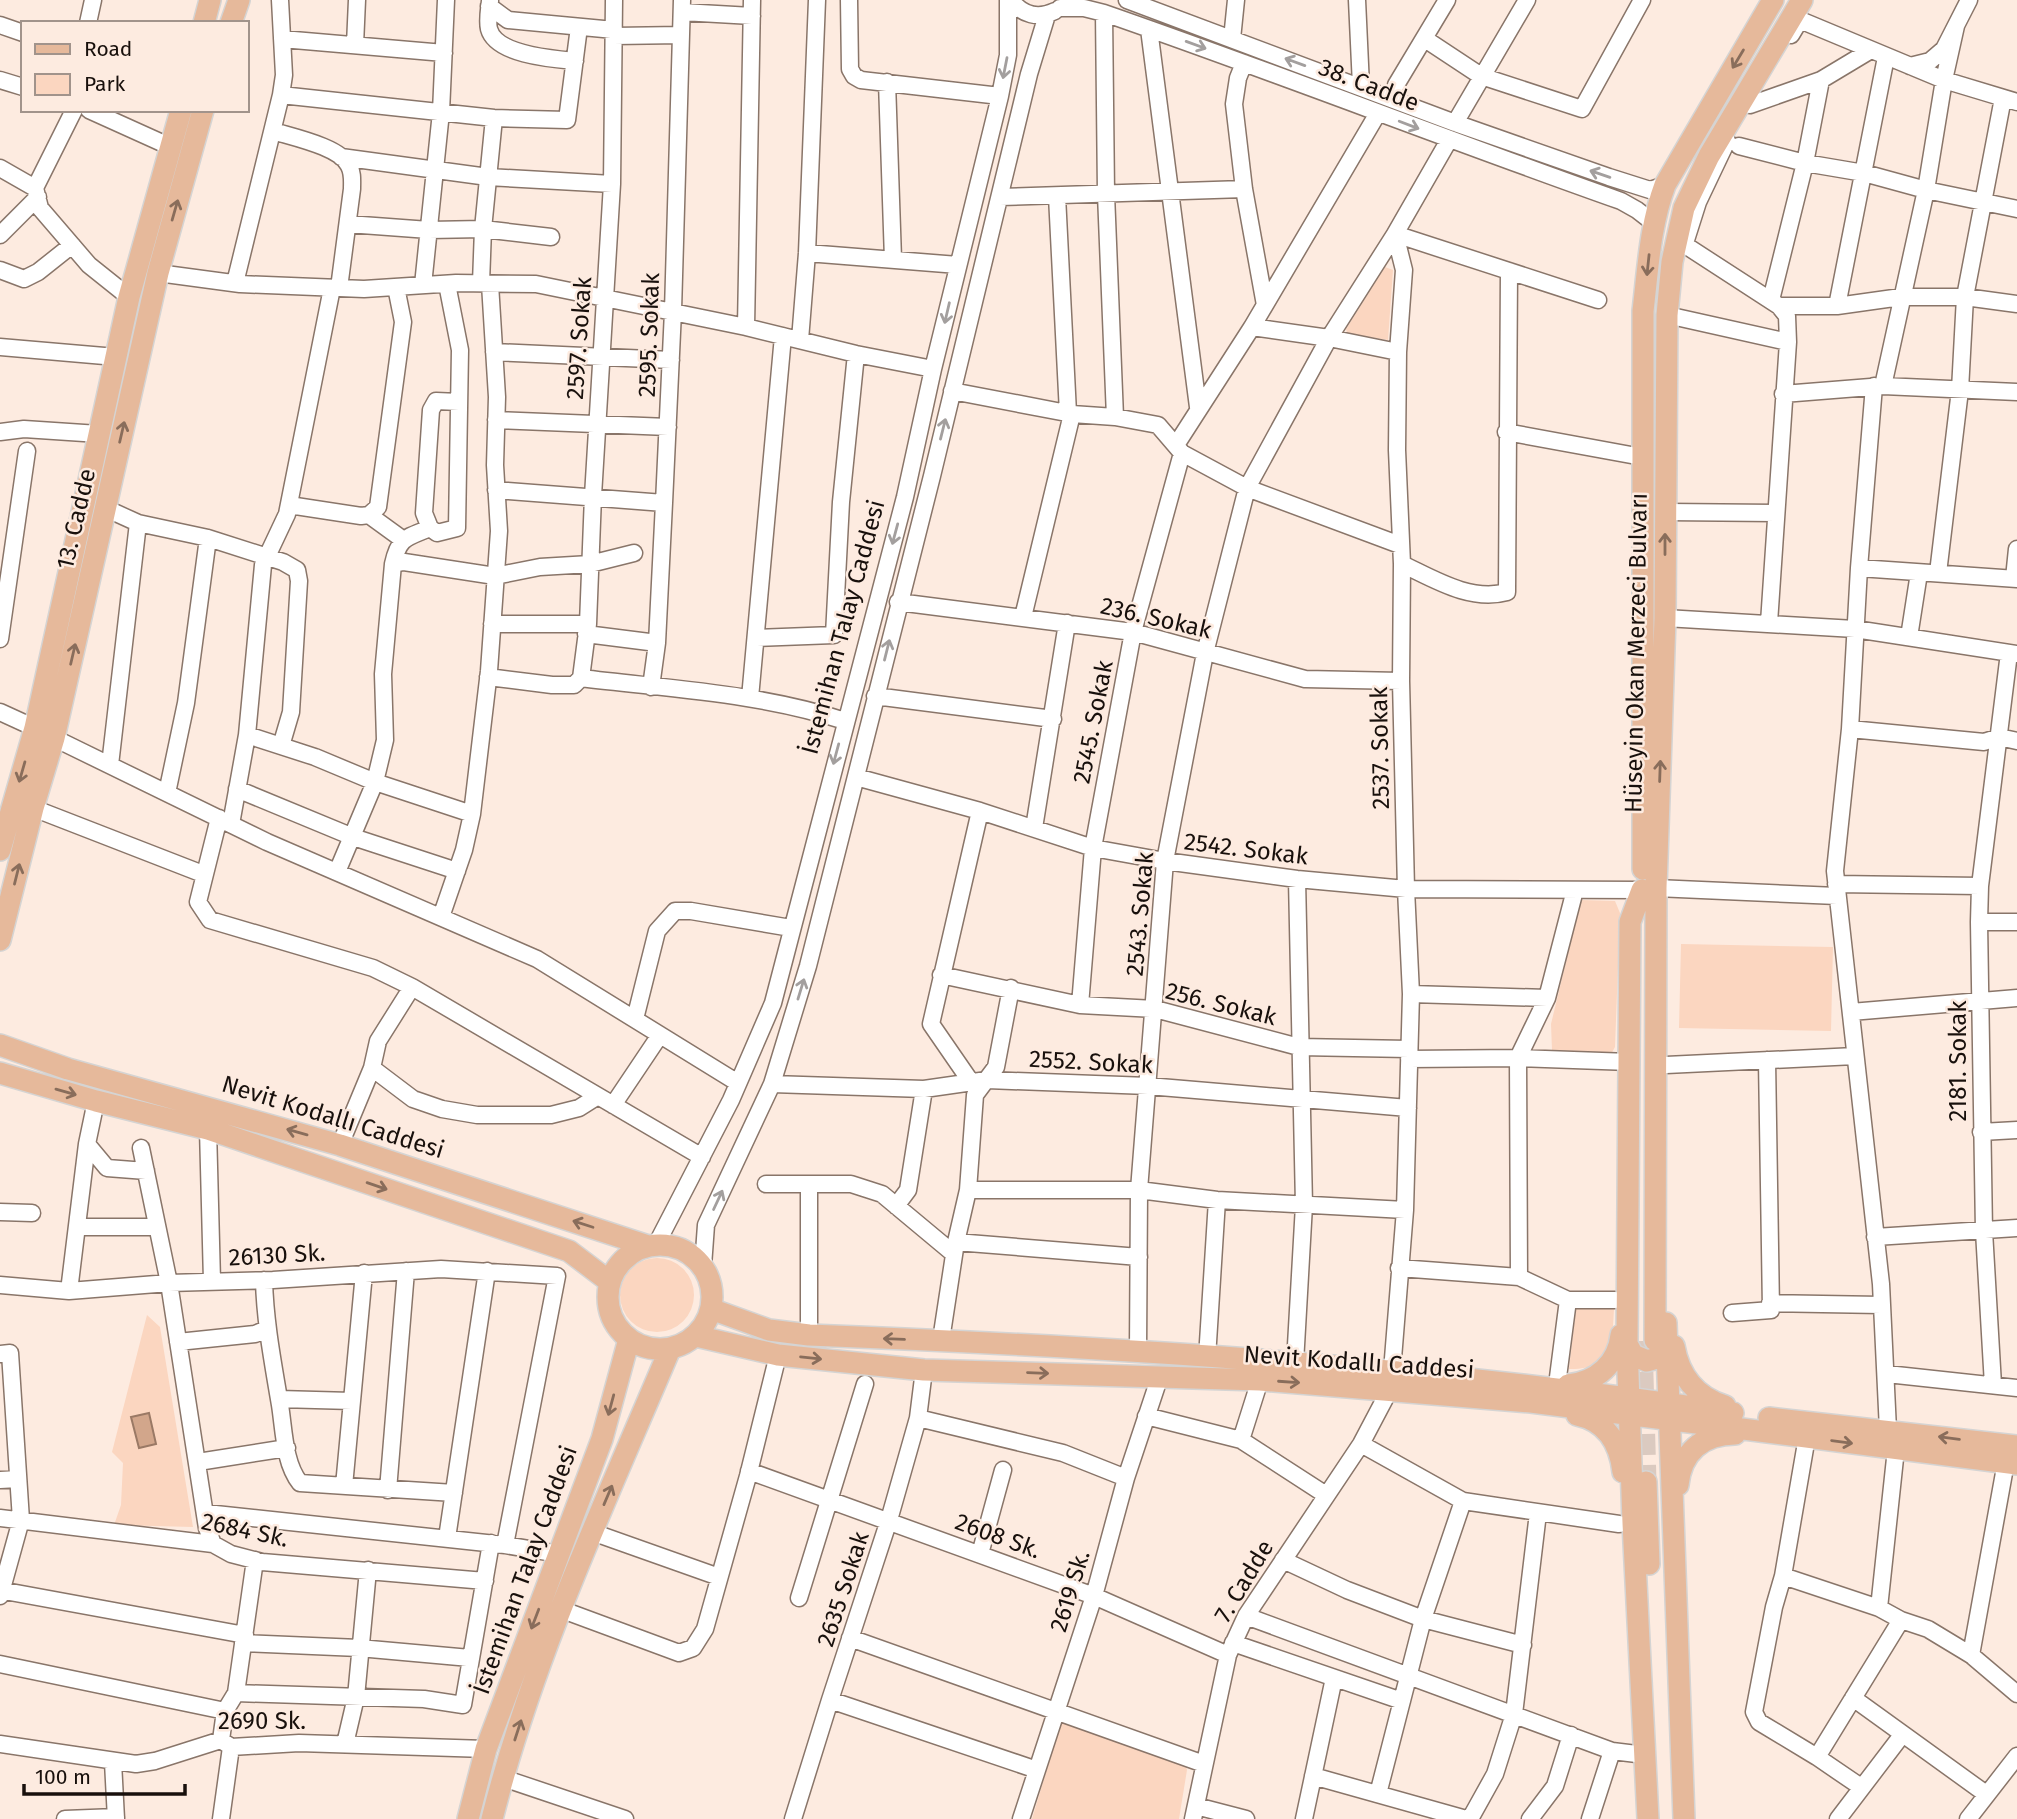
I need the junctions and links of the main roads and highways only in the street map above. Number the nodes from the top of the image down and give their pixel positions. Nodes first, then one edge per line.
1 (210, 0) edge
2 (225, 0) edge
3 (239, 0) edge
4 (1773, 0) edge
5 (1802, 0) edge
6 (205, 21) edge
7 (219, 21) edge
8 (232, 21) edge
9 (180, 112) edge
10 (202, 112) edge
11 (0, 850) edge
12 (1649, 889) junction
13 (0, 940) edge
14 (0, 1033) edge
15 (0, 1047) edge
16 (22, 1053) junction
17 (65, 1068) junction
18 (4, 1076) edge
19 (652, 1246) junction
20 (610, 1282) junction
21 (1621, 1294) junction
22 (1666, 1306) junction
23 (711, 1310) junction
24 (696, 1336) junction
25 (629, 1339) junction
26 (1648, 1343) junction
27 (670, 1349) junction
28 (1391, 1380) junction
29 (1528, 1393) junction
30 (1630, 1406) junction
31 (1669, 1411) junction
32 (1761, 1424) junction
33 (1892, 1439) junction
34 (2013, 1457) edge
35 (1652, 1480) junction
36 (1675, 1522) junction
37 (1626, 1524) junction
38 (468, 1819) edge
39 (492, 1819) edge
40 (1648, 1819) edge
41 (1658, 1819) edge
42 (1673, 1819) edge
43 (1684, 1819) edge

1 - 6 main road
2 - 7 main road
3 - 8 main road
4 -> 12 main road, Hüseyin Okan Merzeci Bulvarı
12 -> 5 main road, Hüseyin Okan Merzeci Bulvarı
9 -> 11 main road, 13. Cadde
13 -> 10 main road, 13. Cadde
12 - 21 main road
12 - 22 main road
12 - 26 main road, Hüseyin Okan Merzeci Bulvarı
14 - 16 main road
15 - 16 main road, Nevit Kodallı Caddesi
15 - 17 main road
16 - 17 main road, Nevit Kodallı Caddesi
19 -> 17 main road, Nevit Kodallı Caddesi
18 -> 20 main road
19 - 20 main road
19 - 23 main road
20 - 25 main road
21 - 26 main road
21 - 29 main road
22 - 26 main road
22 - 32 main road
23 - 24 main road
28 -> 23 main road, Nevit Kodallı Caddesi
24 - 27 main road
24 -> 28 main road, Nevit Kodallı Caddesi
25 - 27 main road
25 -> 38 main road, İstemihan Talay Caddesi
26 - 30 main road
26 - 31 main road
39 -> 27 main road, İstemihan Talay Caddesi
28 - 29 main road, Nevit Kodallı Caddesi
29 - 30 main road, Nevit Kodallı Caddesi
29 - 37 main road
30 - 31 main road, Nevit Kodallı Caddesi
30 - 35 main road
31 - 32 main road, Nevit Kodallı Caddesi
31 - 35 main road
32 - 33 main road, Nevit Kodallı Caddesi
32 -> 33 main road, Nevit Kodallı Caddesi
32 - 36 main road
33 - 34 main road, Nevit Kodallı Caddesi
35 - 36 main road
35 - 37 main road
35 - 41 main road
35 - 42 main road
36 - 43 main road
37 - 40 main road

